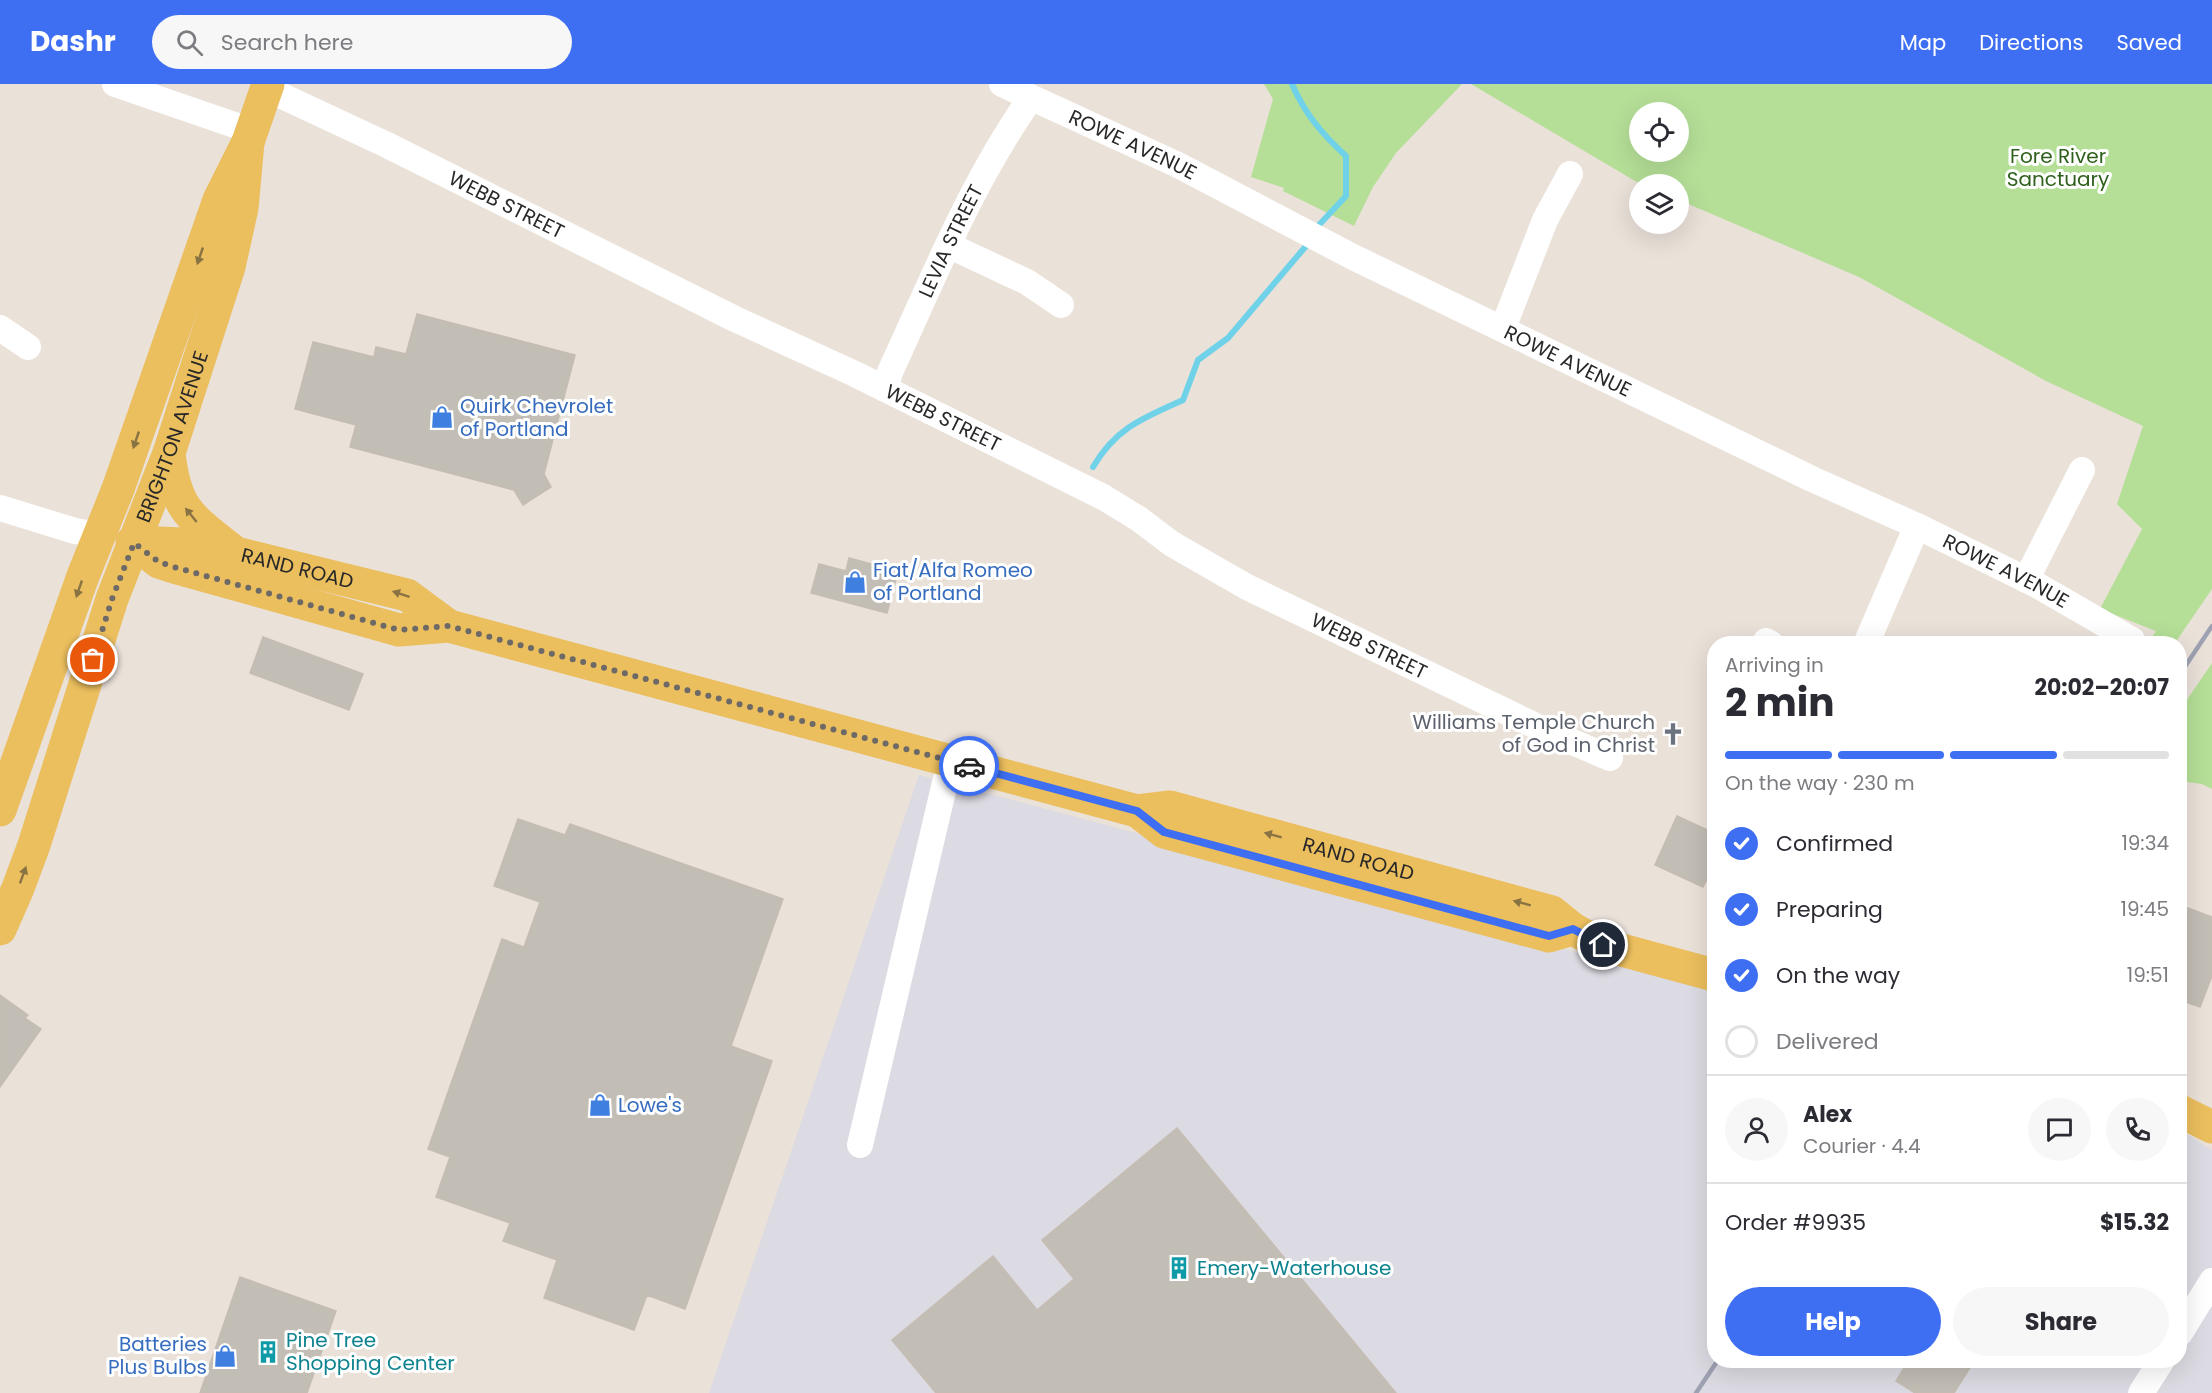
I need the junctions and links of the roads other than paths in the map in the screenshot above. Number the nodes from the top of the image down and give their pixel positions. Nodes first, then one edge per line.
1 (115, 84) edge
2 (1002, 84) edge
3 (267, 86) edge
4 (1030, 99) junction
5 (250, 137) junction
6 (1570, 174) dead end
7 (948, 245) junction
8 (1061, 305) dead end
9 (0, 328) edge
10 (1503, 328) junction
11 (28, 347) dead end
12 (885, 389) junction
13 (169, 453) junction
14 (2082, 470) dead end
15 (0, 508) edge
16 (1917, 526) junction
17 (101, 535) junction
18 (134, 543) junction
19 (236, 553) junction
20 (2026, 580) junction
21 (449, 626) junction
22 (1869, 636) edge
23 (2125, 636) edge
24 (1610, 758) dead end
25 (950, 761) junction
26 (0, 810) edge
27 (0, 929) edge
28 (1707, 973) edge
29 (2187, 1116) edge
30 (2212, 1128) edge
31 (860, 1145) dead end
32 (2212, 1281) edge
33 (2187, 1322) edge
34 (2157, 1368) edge
35 (2141, 1393) edge

1 - 5 street
2 - 4 street, ROWE AVENUE
3 - 5 main road, BRIGHTON AVENUE
3 - 12 street, WEBB STREET
4 - 7 street, LEVIA STREET
4 - 10 street, ROWE AVENUE
5 - 13 main road, BRIGHTON AVENUE
5 -> 17 main road, BRIGHTON AVENUE
6 - 10 street
7 - 8 street
7 - 12 street, LEVIA STREET
9 - 11 street
10 - 16 street, ROWE AVENUE
12 - 24 street, WEBB STREET
13 - 18 main road, BRIGHTON AVENUE
19 -> 13 main road
14 - 20 street
15 - 17 street
16 - 20 street, ROWE AVENUE
16 - 22 street
17 - 18 main road, RAND ROAD
17 -> 26 main road, BRIGHTON AVENUE
18 - 19 main road, RAND ROAD
18 - 21 main road, RAND ROAD
27 -> 18 main road, BRIGHTON AVENUE
21 -> 19 main road, RAND ROAD
20 - 23 street, ROWE AVENUE
21 - 25 main road, RAND ROAD
25 - 28 main road, RAND ROAD
25 - 31 street
29 - 30 main road
32 - 33 street
34 - 35 street

